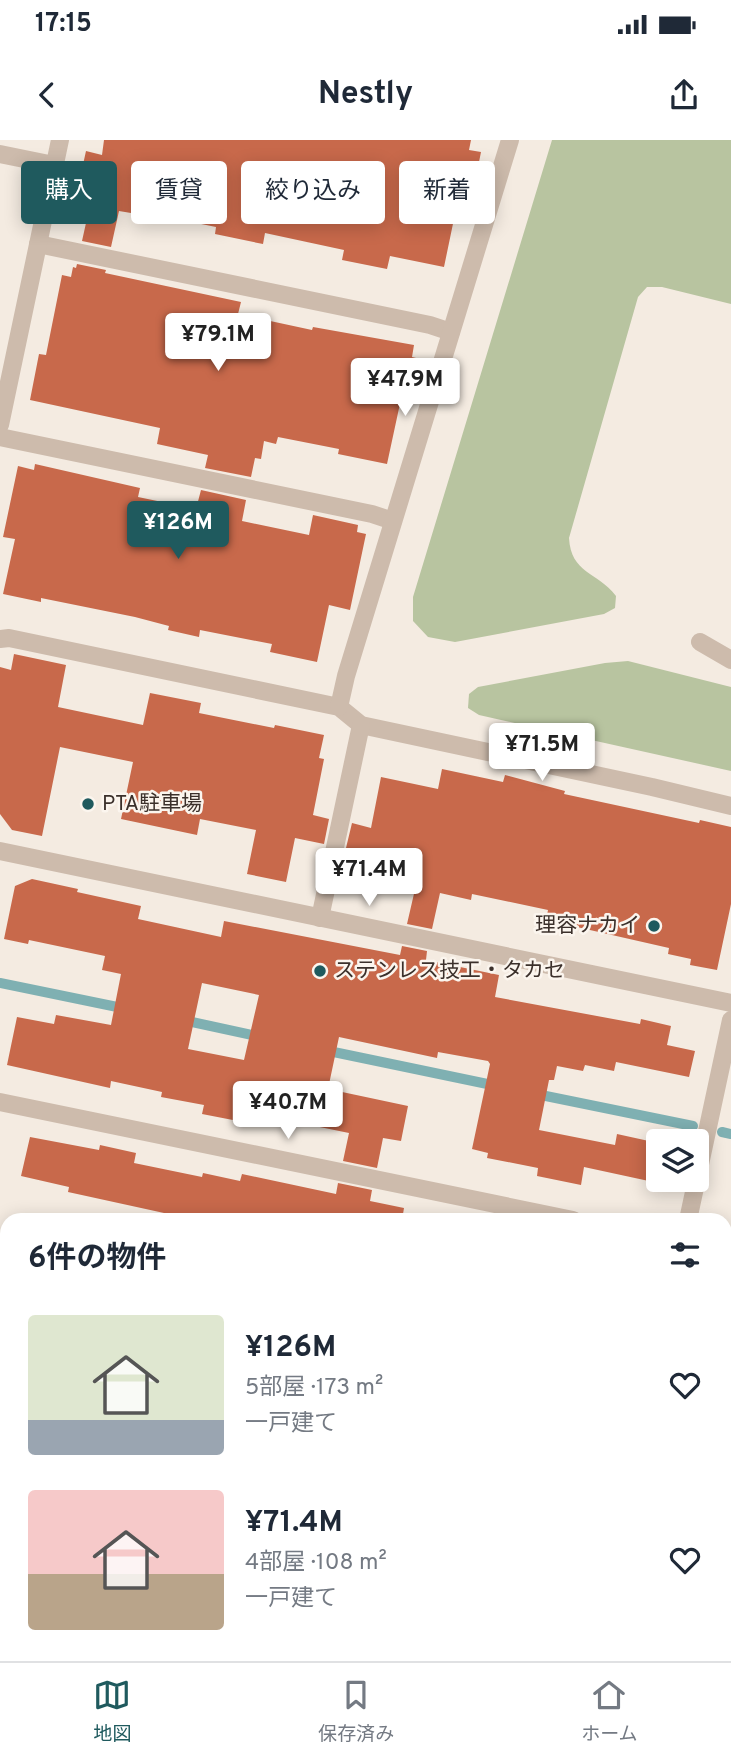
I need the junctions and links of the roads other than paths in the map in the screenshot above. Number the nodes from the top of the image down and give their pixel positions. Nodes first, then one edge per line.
1 (60, 140) edge
2 (510, 140) edge
3 (0, 154) edge
4 (34, 161) edge
5 (55, 161) edge
6 (42, 224) edge
7 (38, 244) junction
8 (451, 332) junction
9 (0, 425) edge
10 (0, 437) edge
11 (393, 521) junction
12 (0, 639) edge
13 (700, 642) dead end
14 (731, 660) edge
15 (339, 707) junction
16 (361, 725) junction
17 (731, 806) edge
18 (0, 851) edge
19 (320, 918) junction
20 (731, 1003) edge
21 (731, 1020) edge
22 (0, 1102) edge
23 (539, 1213) edge
24 (690, 1213) edge

1 - 5 street
2 - 8 street
3 - 4 street
6 - 7 street
7 - 8 street
7 - 9 street
8 - 11 street
10 - 11 street
11 - 15 street
12 - 15 street
13 - 14 street
15 - 16 street
16 - 17 street
16 - 19 street
18 - 19 street
19 - 20 street
21 - 24 street
22 - 23 street

